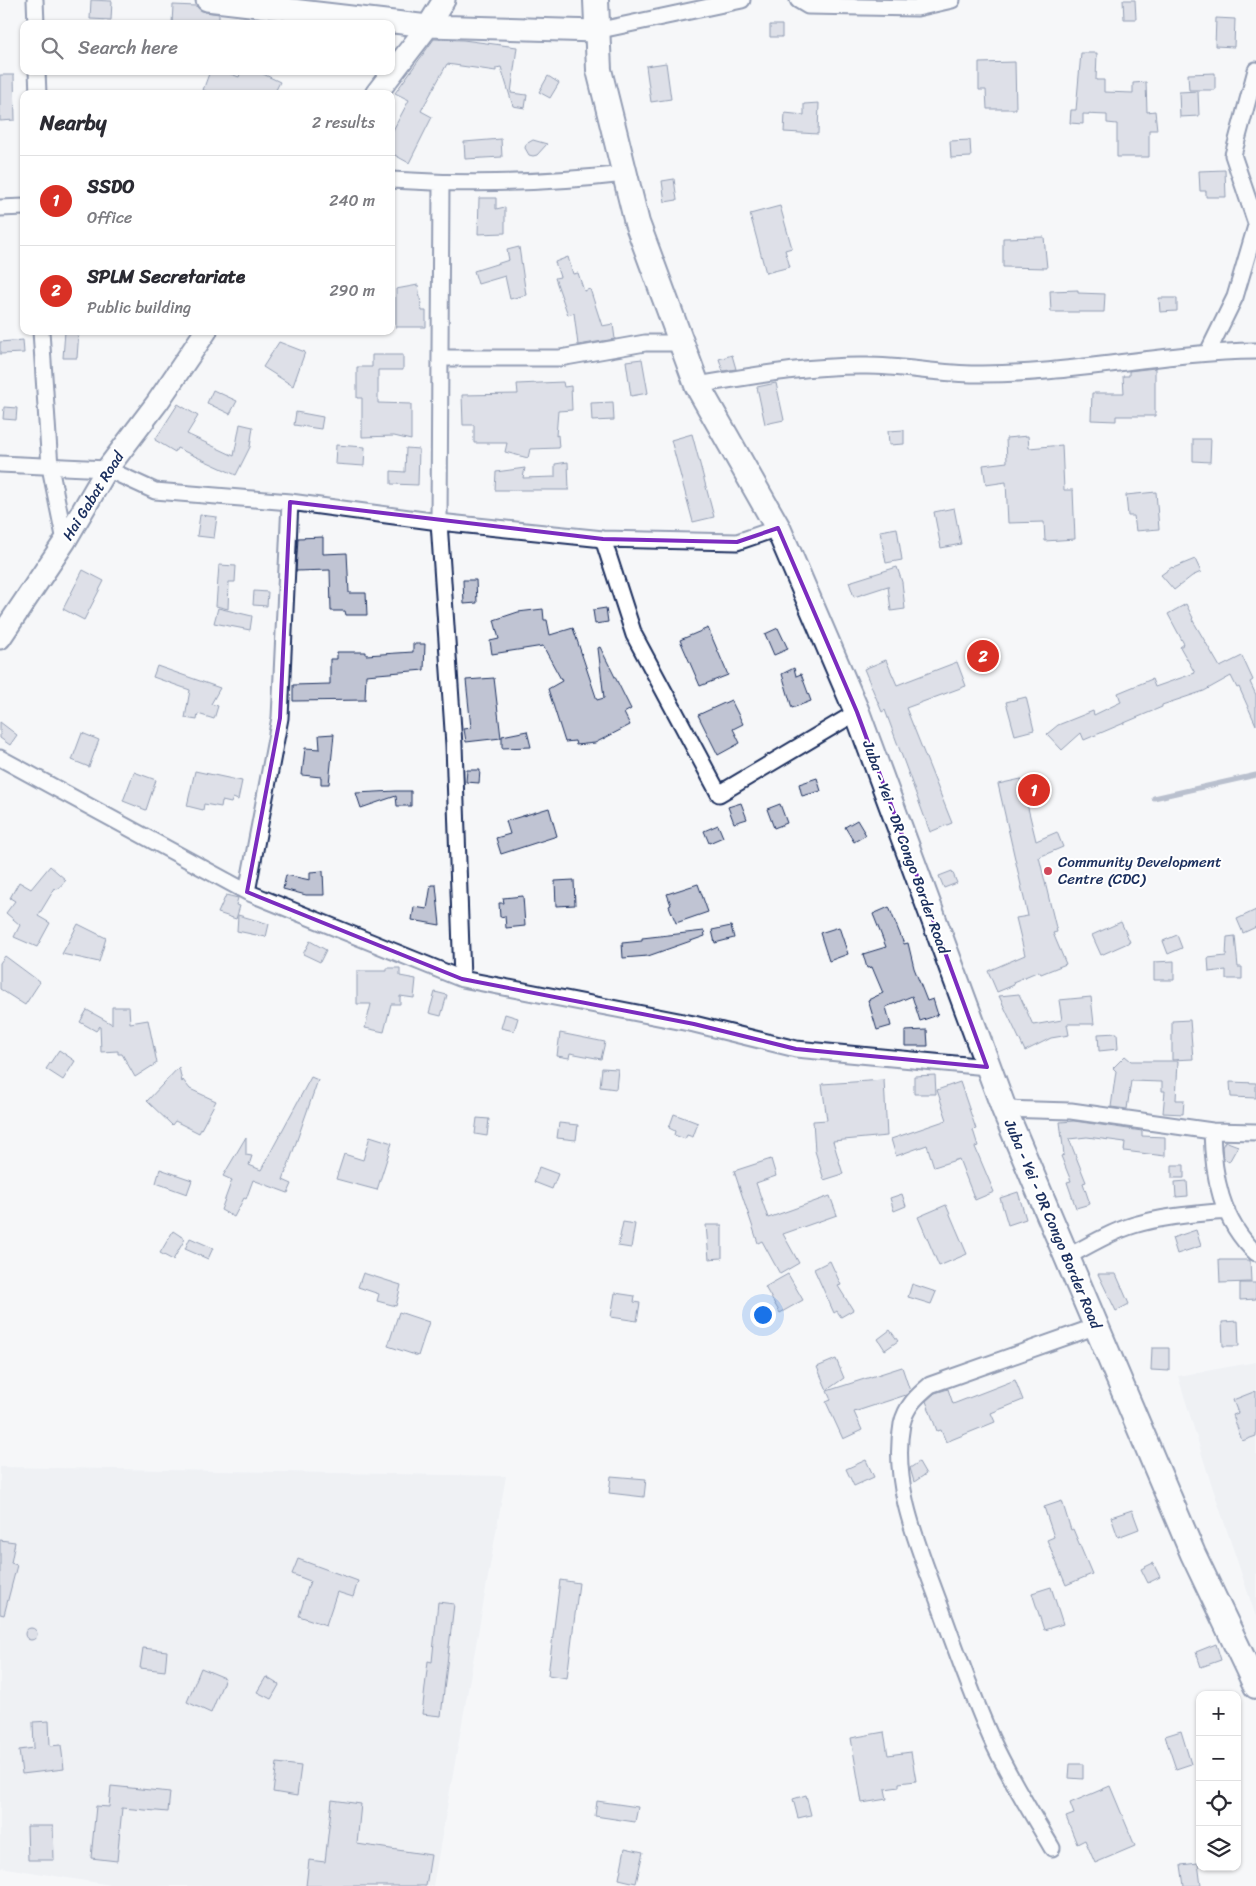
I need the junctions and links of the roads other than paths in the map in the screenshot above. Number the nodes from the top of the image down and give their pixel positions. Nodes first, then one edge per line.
1 (35, 0) edge
2 (208, 0) edge
3 (444, 0) edge
4 (596, 0) edge
5 (742, 0) edge
6 (798, 0) edge
7 (952, 0) edge
8 (36, 20) edge
9 (377, 20) edge
10 (395, 22) edge
11 (428, 26) junction
12 (596, 31) junction
13 (395, 69) edge
14 (1256, 70) edge
15 (37, 75) edge
16 (391, 75) edge
17 (38, 90) edge
18 (379, 90) edge
19 (625, 174) junction
20 (395, 180) edge
21 (442, 183) junction
22 (20, 207) edge
23 (0, 208) edge
24 (1256, 224) edge
25 (41, 335) edge
26 (203, 335) edge
27 (682, 344) junction
28 (1256, 351) edge
29 (1208, 352) junction
30 (442, 358) junction
31 (697, 384) junction
32 (0, 464) edge
33 (50, 467) junction
34 (107, 470) junction
35 (290, 502) junction
36 (439, 522) junction
37 (778, 528) junction
38 (603, 539) junction
39 (65, 541) junction
40 (0, 638) edge
41 (857, 712) junction
42 (0, 758) edge
43 (247, 892) junction
44 (462, 979) junction
45 (987, 1067) junction
46 (1004, 1109) junction
47 (1212, 1131) junction
48 (1256, 1132) edge
49 (1227, 1211) junction
50 (1256, 1253) edge
51 (1068, 1257) junction
52 (1097, 1326) junction
53 (1256, 1686) edge
54 (1052, 1848) dead end

1 - 8 street
2 - 9 street
3 - 11 street
4 - 12 main road, Juba - Yei - DR Congo Border Road
5 - 12 street
6 - 7 street
10 - 11 street
11 - 12 street
11 - 13 street
12 - 19 main road, Juba - Yei - DR Congo Border Road
14 - 24 street
15 - 17 street
16 - 18 street
19 - 21 street
19 - 27 main road, Juba - Yei - DR Congo Border Road
20 - 21 street
21 - 30 street
22 - 23 street
24 - 29 street
25 - 33 street
26 - 34 street, Hai Gabat Road
27 - 30 street
27 - 31 main road, Juba - Yei - DR Congo Border Road
28 - 29 street
29 - 31 street
30 - 36 street
31 - 37 main road, Juba - Yei - DR Congo Border Road
32 - 33 street
33 - 34 street
33 - 39 street
34 - 35 street
34 - 39 street, Hai Gabat Road
35 - 36 street
35 - 43 street
36 - 38 street
36 - 44 street
37 - 38 street
37 - 41 main road, Juba - Yei - DR Congo Border Road
38 - 41 street
39 - 40 street, Hai Gabat Road
41 - 45 main road, Juba - Yei - DR Congo Border Road
42 - 43 street
43 - 44 street
44 - 45 street
45 - 46 main road, Juba - Yei - DR Congo Border Road
46 - 47 street
46 - 51 main road, Juba - Yei - DR Congo Border Road
47 - 48 street
47 - 49 street
49 - 50 street
49 - 51 street
51 - 52 main road, Juba - Yei - DR Congo Border Road
52 - 53 main road, Juba - Yei - DR Congo Border Road
52 - 54 street

